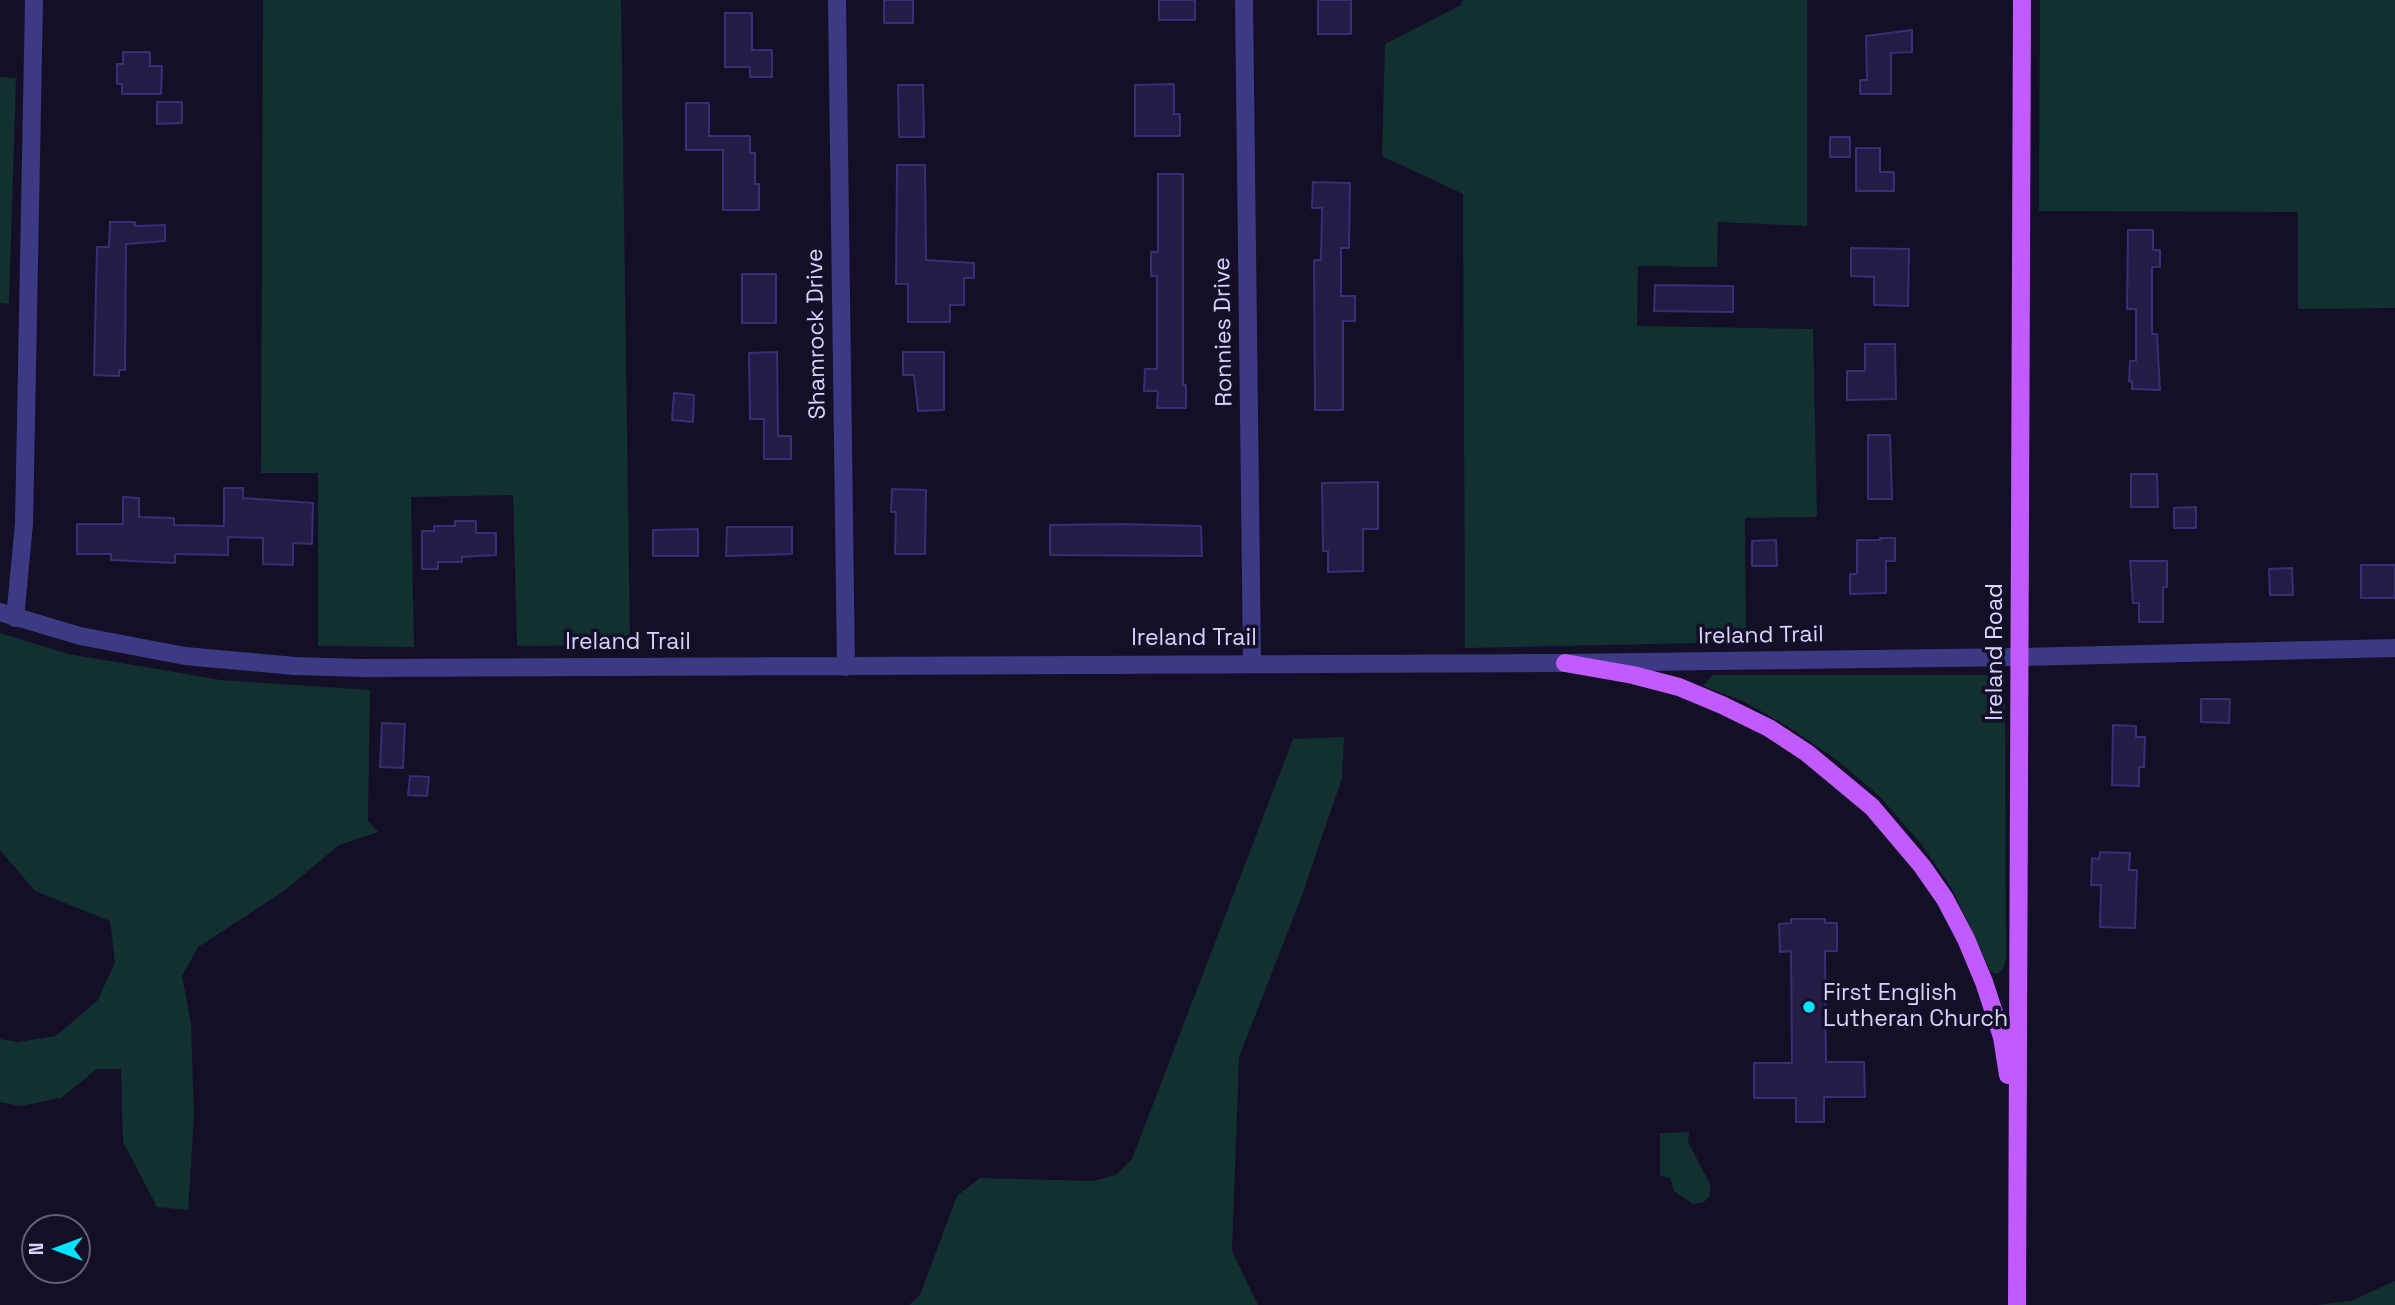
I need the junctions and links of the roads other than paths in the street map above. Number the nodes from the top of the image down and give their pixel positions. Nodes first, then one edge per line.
1 (34, 0) edge
2 (837, 0) edge
3 (1244, 0) edge
4 (2022, 0) edge
5 (8, 615) edge
6 (2395, 648) edge
7 (2021, 657) junction
8 (1252, 663) junction
9 (1566, 663) junction
10 (846, 667) junction
11 (2016, 1123) junction
12 (2017, 1305) edge

1 - 5 street
2 - 10 street, Shamrock Drive
3 - 8 street, Ronnies Drive
4 - 7 main road, Ireland Road
5 - 10 street, Ireland Trail
6 - 7 street, Ireland Trail
7 - 9 street, Ireland Trail
7 - 11 main road, Ireland Road
8 - 9 street, Ireland Trail
8 - 10 street, Ireland Trail
9 - 11 main road
11 - 12 main road, Ireland Road

